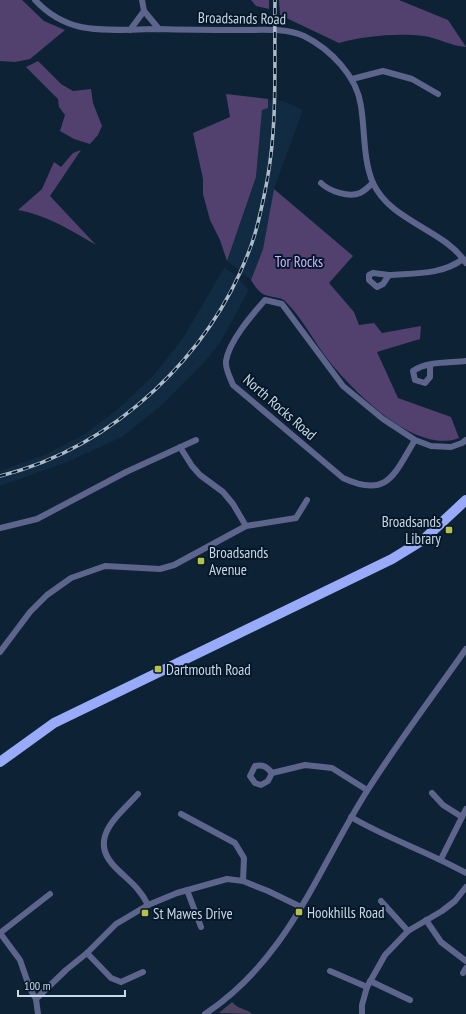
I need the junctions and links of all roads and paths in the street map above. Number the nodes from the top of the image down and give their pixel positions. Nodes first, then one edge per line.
1 (35, 0) edge
2 (142, 0) edge
3 (144, 11) junction
4 (159, 29) junction
5 (130, 30) junction
6 (352, 79) junction
7 (438, 94) dead end
8 (320, 183) dead end
9 (373, 183) junction
10 (464, 261) edge
11 (389, 275) dead end
12 (466, 361) edge
13 (430, 364) dead end
14 (196, 440) dead end
15 (415, 440) junction
16 (466, 440) edge
17 (180, 447) junction
18 (307, 500) dead end
19 (466, 500) edge
20 (246, 526) junction
21 (0, 528) edge
22 (466, 649) edge
23 (0, 652) edge
24 (0, 762) edge
25 (272, 773) dead end
26 (368, 790) junction
27 (432, 793) dead end
28 (138, 794) dead end
29 (466, 808) edge
30 (181, 814) dead end
31 (462, 816) junction
32 (351, 817) junction
33 (441, 859) junction
34 (466, 873) edge
35 (242, 881) junction
36 (466, 887) edge
37 (187, 890) junction
38 (50, 894) dead end
39 (381, 901) dead end
40 (148, 905) junction
41 (301, 908) junction
42 (426, 920) junction
43 (200, 927) dead end
44 (408, 931) junction
45 (0, 933) edge
46 (87, 953) junction
47 (466, 961) edge
48 (330, 971) dead end
49 (143, 972) dead end
50 (369, 984) junction
51 (36, 999) junction
52 (410, 1000) dead end
53 (38, 1014) edge
54 (205, 1014) edge
55 (362, 1014) edge

1 - 5 street, Broadsands Road
2 - 3 street
3 - 4 street
3 - 5 street
4 - 5 street, Broadsands Road
4 - 6 street, Broadsands Road
6 - 7 street
6 - 9 street, Broadsands Road
8 - 9 street
9 - 10 street, Broadsands Road
10 - 11 street
12 - 13 street
14 - 17 street
15 - 15 street, North Rocks Road
15 - 16 street, North Rocks Road
17 - 20 street
17 - 21 street
18 - 20 street
19 - 24 main road
20 - 23 street
22 - 26 street
25 - 26 street
26 - 32 street
27 - 31 street
28 - 40 street
29 - 31 street
30 - 35 street
31 - 33 street
32 - 33 street
32 - 41 street
33 - 34 street
35 - 37 street
35 - 41 street
36 - 42 street
37 - 40 street
37 - 43 street
38 - 45 street
39 - 44 street
40 - 46 street
41 - 54 street
42 - 44 street
42 - 47 street
44 - 50 street
45 - 51 street
46 - 49 street
46 - 51 street
48 - 50 street
50 - 52 street
50 - 55 street
51 - 53 street

